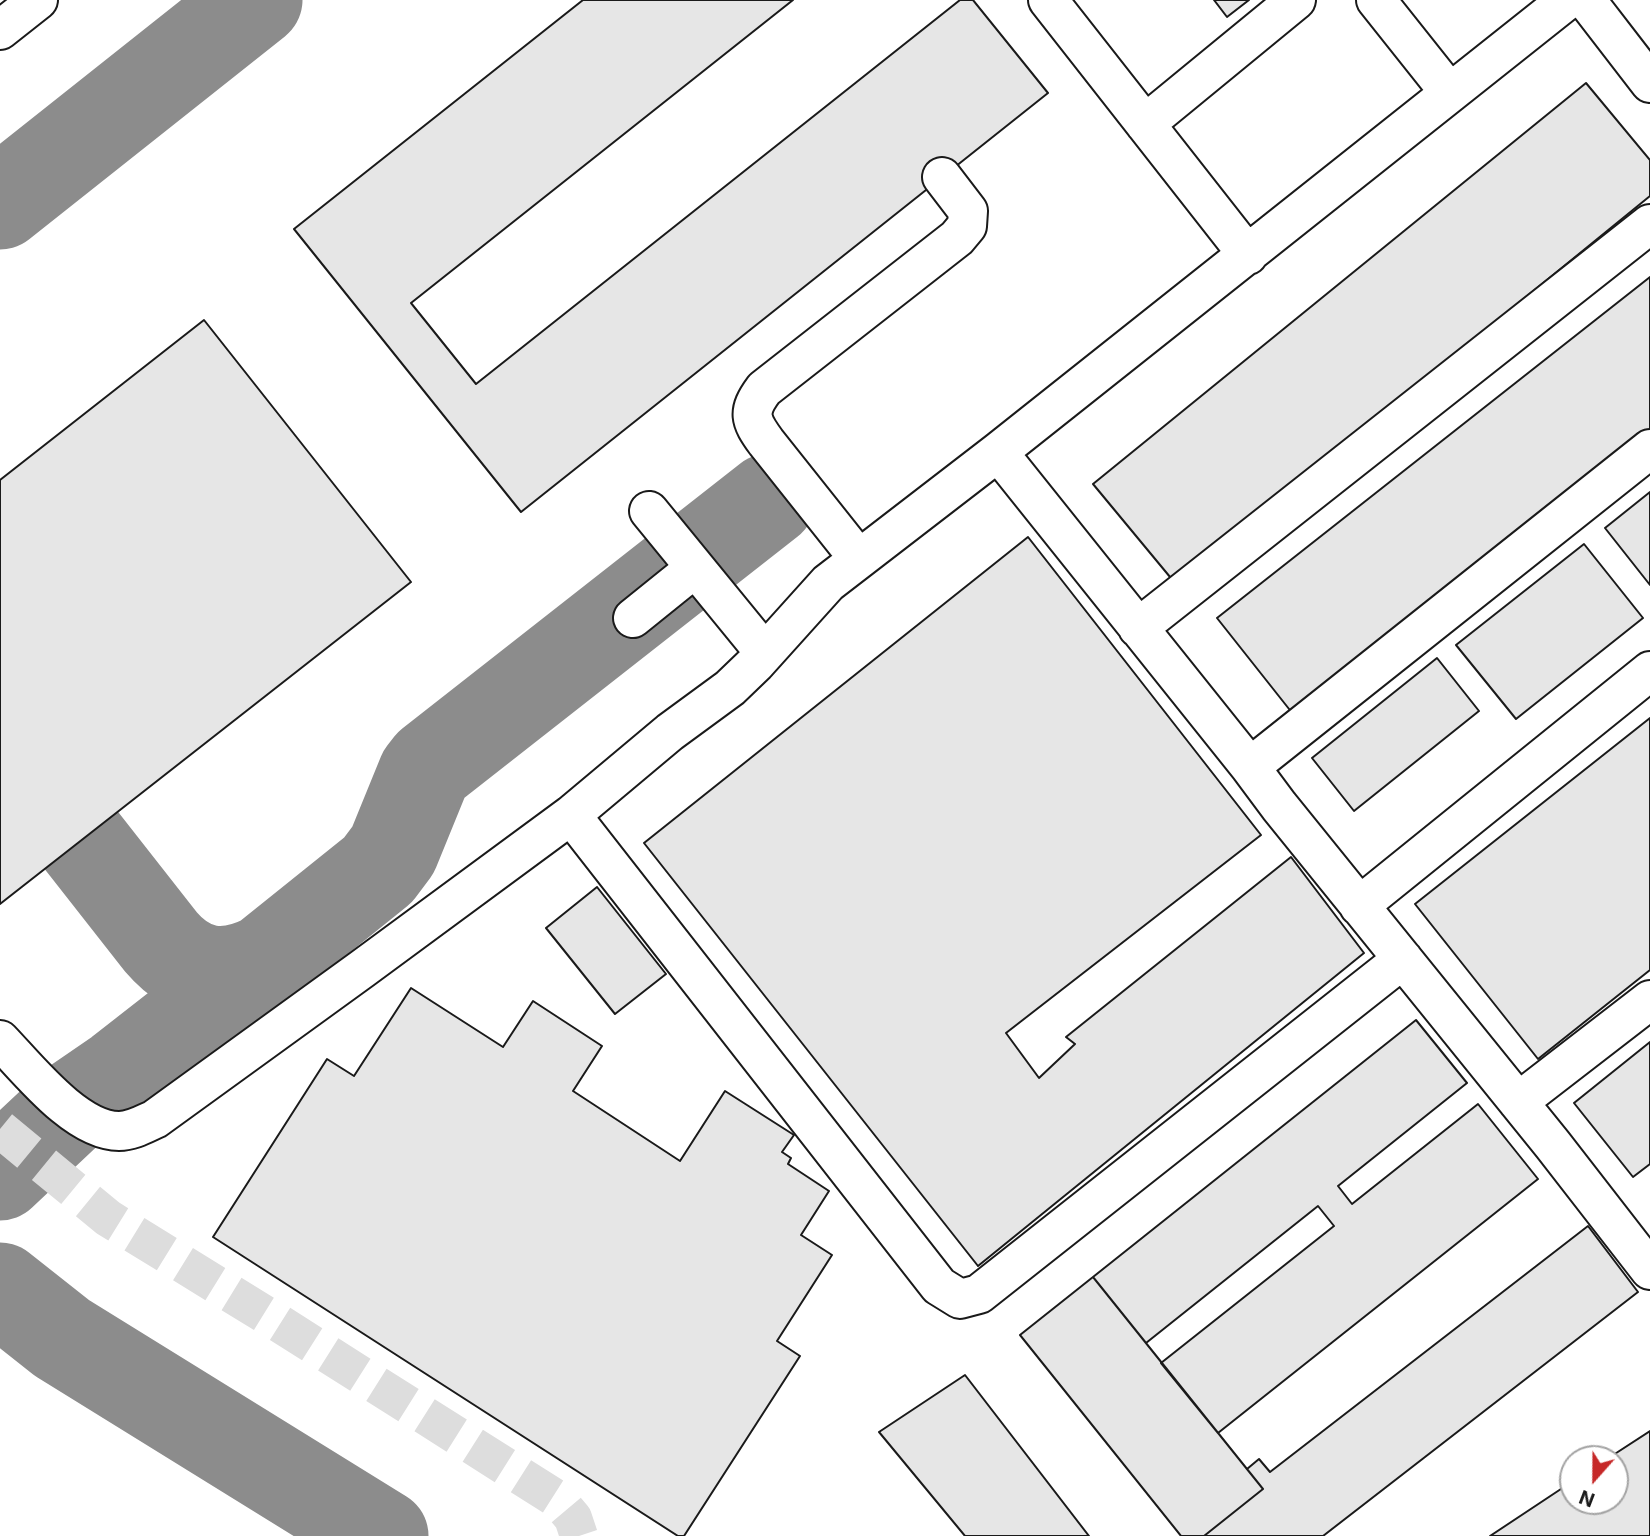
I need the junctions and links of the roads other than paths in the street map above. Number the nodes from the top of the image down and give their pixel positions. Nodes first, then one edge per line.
1 (38, 0) edge
2 (1048, 0) edge
3 (1296, 0) edge
4 (1376, 0) edge
5 (1567, 0) edge
6 (1586, 0) edge
7 (0, 30) edge
8 (1650, 83) edge
9 (1450, 93) junction
10 (1145, 124) junction
11 (942, 177) dead end
12 (1650, 224) edge
13 (1248, 255) junction
14 (1650, 449) edge
15 (998, 452) junction
16 (649, 512) dead end
17 (859, 559) junction
18 (695, 568) junction
19 (633, 618) dead end
20 (1139, 628) junction
21 (765, 653) junction
22 (1650, 671) edge
23 (1250, 767) junction
24 (571, 815) junction
25 (1359, 906) junction
26 (1403, 959) junction
27 (1650, 1000) edge
28 (0, 1040) edge
29 (1518, 1102) junction
30 (1650, 1270) edge

1 - 7 lane
2 - 10 lane
3 - 10 lane
4 - 9 lane
5 - 9 lane
6 - 8 lane
9 - 13 lane
10 - 13 lane
11 - 17 lane
12 - 20 lane
13 - 15 lane
14 - 23 lane
15 - 17 lane
15 - 20 lane
16 - 18 lane
17 - 21 lane
18 - 19 lane
18 - 21 lane
20 - 23 lane
21 - 24 lane
22 - 25 lane
23 - 25 lane
24 - 26 lane
24 - 28 lane
25 - 26 lane
26 - 29 lane
27 - 29 lane
29 - 30 lane

